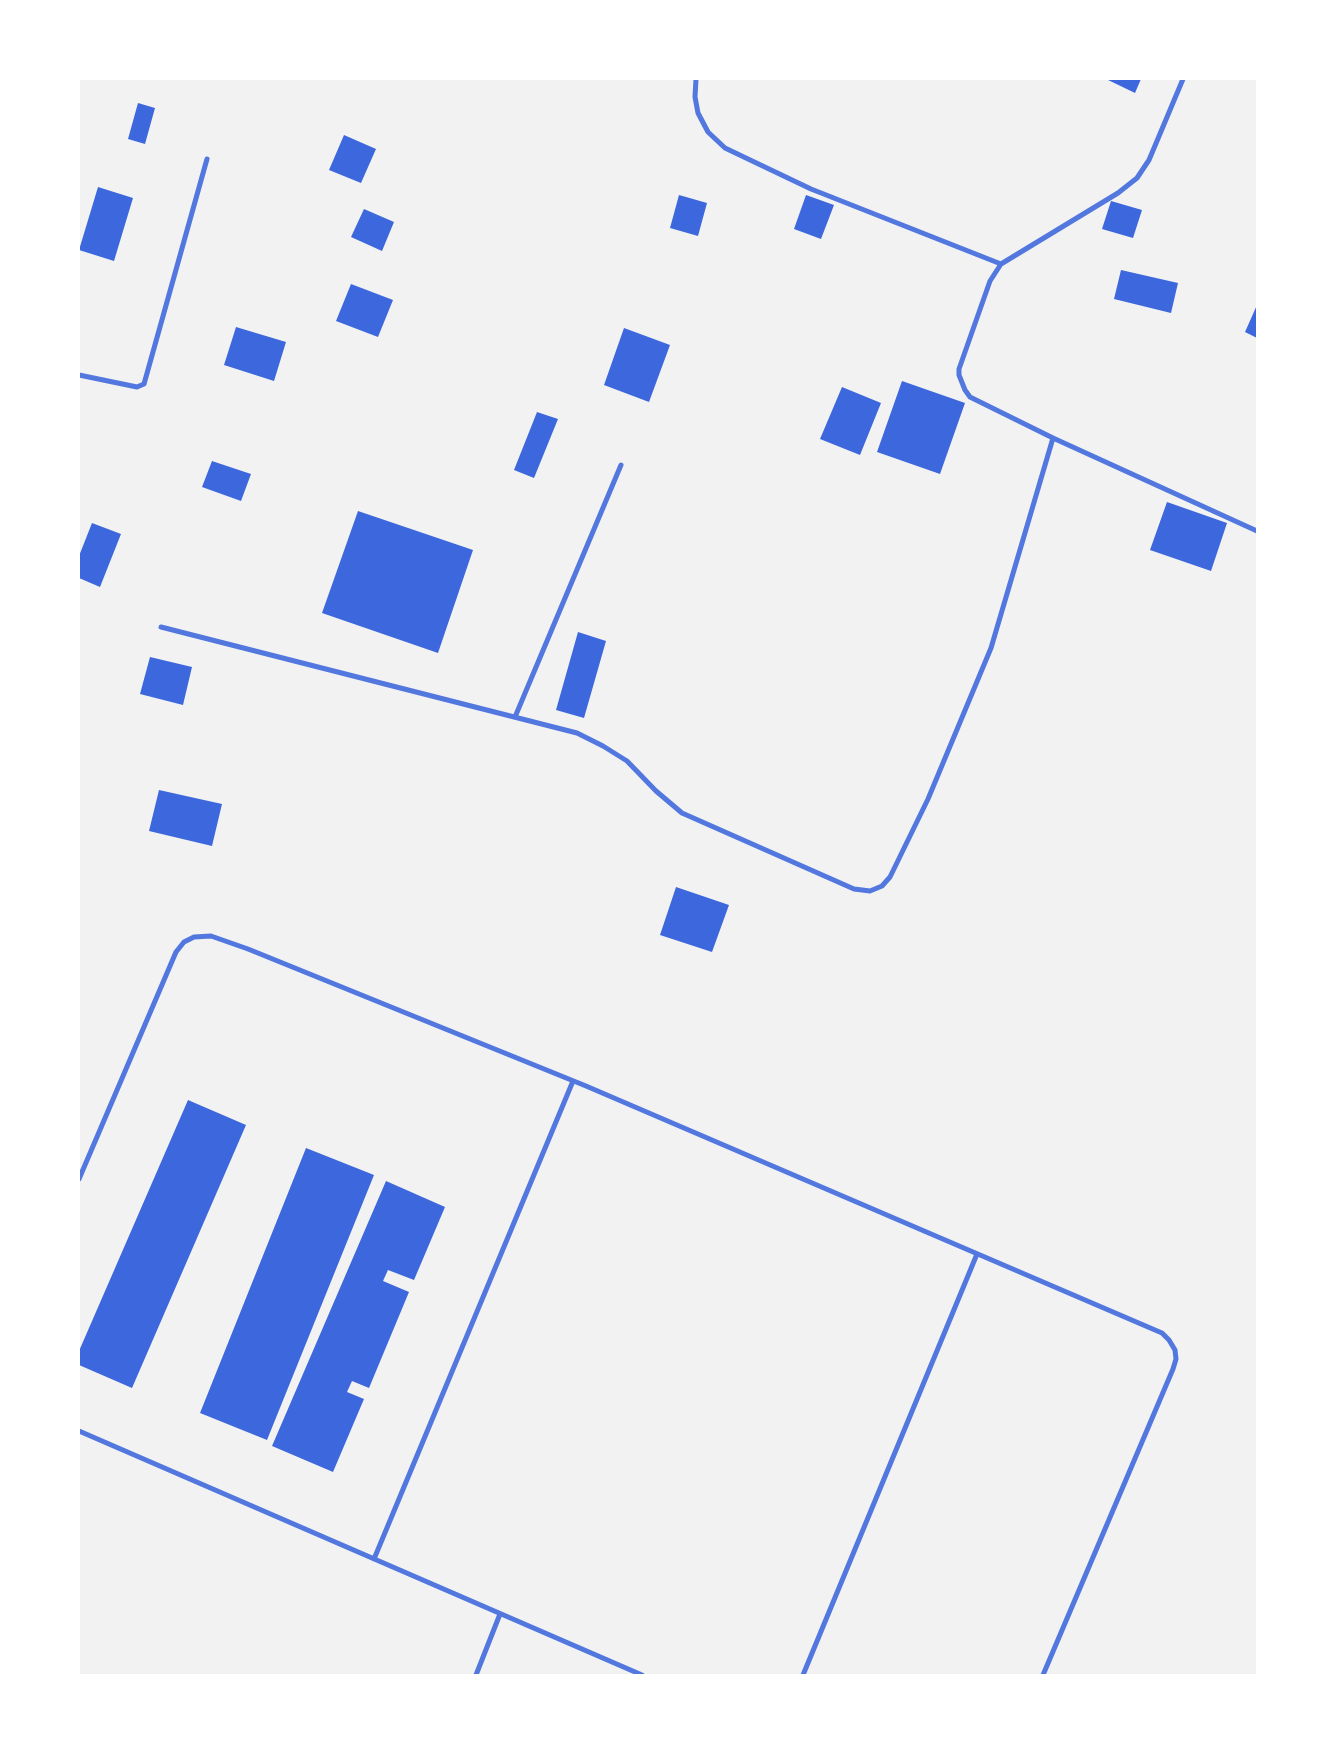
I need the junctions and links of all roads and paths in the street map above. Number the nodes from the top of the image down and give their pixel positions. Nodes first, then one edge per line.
1 (696, 79) edge
2 (1183, 79) edge
3 (207, 159) dead end
4 (1001, 264) junction
5 (79, 375) edge
6 (1053, 438) junction
7 (622, 465) dead end
8 (1257, 531) edge
9 (161, 627) dead end
10 (515, 717) junction
11 (573, 1081) junction
12 (79, 1179) edge
13 (977, 1254) junction
14 (79, 1431) edge
15 (374, 1559) junction
16 (500, 1614) junction
17 (476, 1675) edge
18 (642, 1675) edge
19 (803, 1675) edge
20 (1044, 1675) edge

1 - 4 street
2 - 4 street
3 - 5 street
4 - 6 street
6 - 8 street
6 - 10 street
7 - 10 street
9 - 10 street
11 - 12 street
11 - 13 street
11 - 15 street
13 - 19 street
13 - 20 street
14 - 15 street
15 - 16 street
16 - 17 street
16 - 18 street

